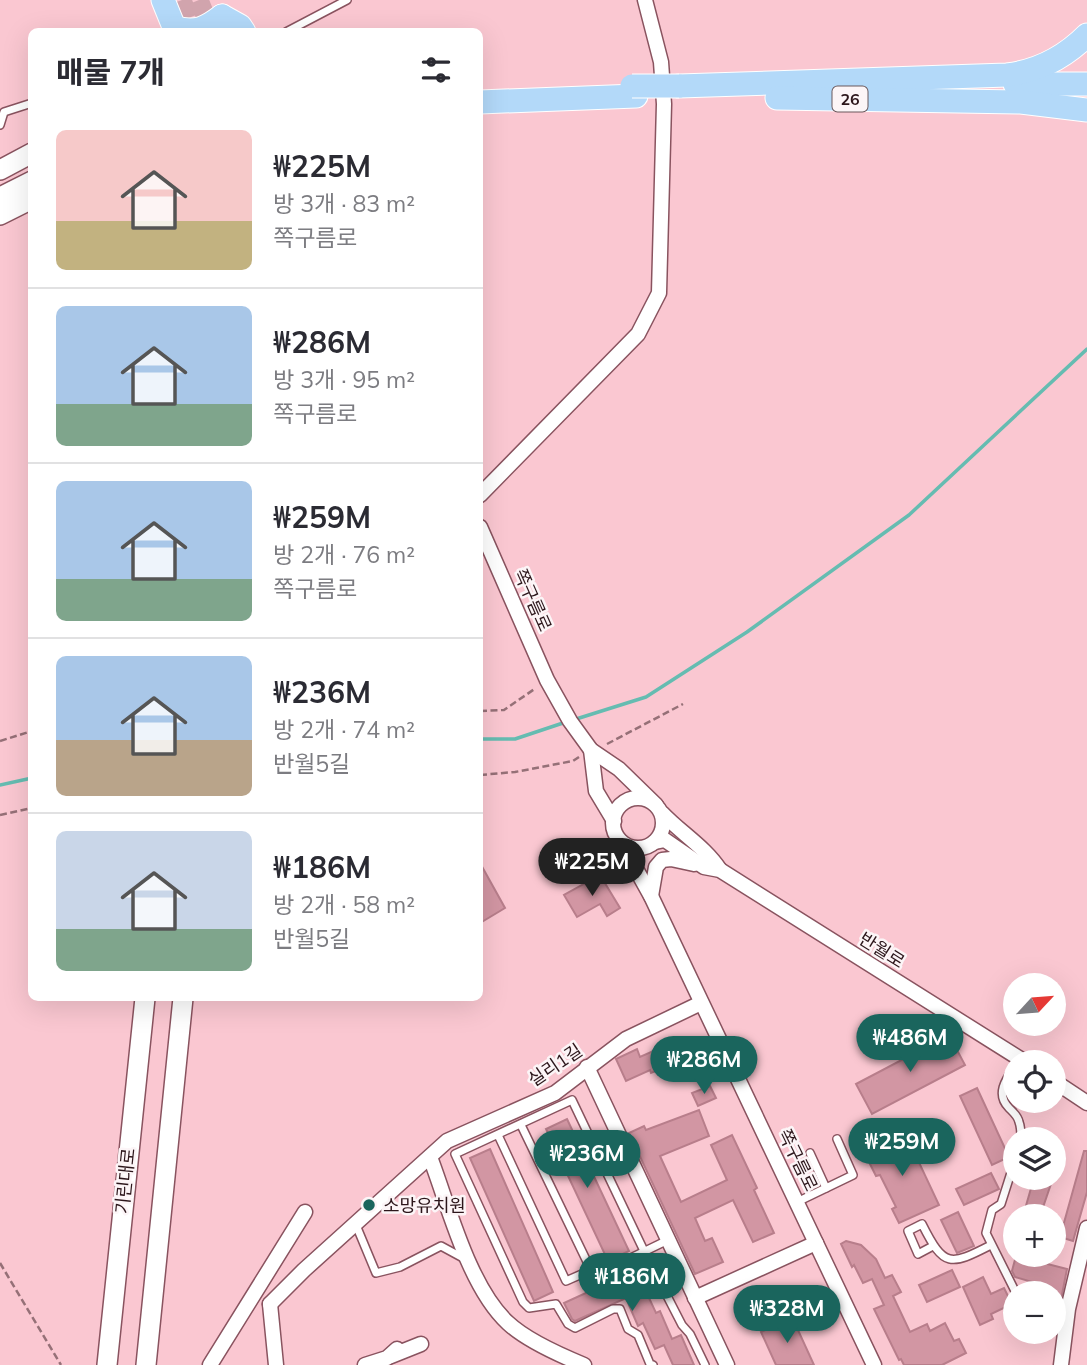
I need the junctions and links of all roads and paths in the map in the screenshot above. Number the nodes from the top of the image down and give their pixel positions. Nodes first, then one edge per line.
1 (347, 0) edge
2 (645, 0) edge
3 (170, 13) edge
4 (222, 16) edge
5 (186, 28) edge
6 (207, 28) edge
7 (241, 28) edge
8 (294, 28) edge
9 (1087, 35) edge
10 (944, 79) junction
11 (1087, 84) edge
12 (483, 88) edge
13 (634, 91) junction
14 (679, 91) junction
15 (1087, 98) edge
16 (483, 102) edge
17 (1021, 102) junction
18 (28, 104) edge
19 (1087, 110) edge
20 (2, 112) edge
21 (0, 125) edge
22 (28, 155) edge
23 (0, 170) edge
24 (28, 183) edge
25 (0, 197) edge
26 (28, 201) edge
27 (0, 215) edge
28 (483, 492) edge
29 (483, 534) edge
30 (549, 685) junction
31 (483, 711) edge
32 (28, 732) edge
33 (0, 741) edge
34 (592, 750) junction
35 (658, 808) junction
36 (28, 809) edge
37 (0, 814) edge
38 (614, 821) junction
39 (621, 842) junction
40 (652, 844) junction
41 (699, 864) junction
42 (720, 870) junction
43 (651, 896) junction
44 (145, 1001) edge
45 (183, 1001) edge
46 (701, 1003) junction
47 (1003, 1052) edge
48 (587, 1067) junction
49 (1066, 1089) edge
50 (1087, 1102) edge
51 (521, 1125) junction
52 (498, 1135) junction
53 (836, 1139) dead end
54 (810, 1153) dead end
55 (430, 1157) junction
56 (826, 1188) junction
57 (1006, 1190) edge
58 (797, 1203) junction
59 (305, 1212) dead end
60 (356, 1225) junction
61 (1087, 1228) edge
62 (668, 1240) junction
63 (816, 1242) junction
64 (991, 1245) junction
65 (933, 1246) dead end
66 (645, 1253) junction
67 (469, 1261) junction
68 (0, 1263) edge
69 (591, 1270) junction
70 (1010, 1281) edge
71 (256, 1294) junction
72 (695, 1298) junction
73 (270, 1304) junction
74 (421, 1344) dead end
75 (61, 1365) edge
76 (107, 1365) edge
77 (146, 1365) edge
78 (210, 1365) edge
79 (276, 1365) edge
80 (365, 1365) edge
81 (584, 1365) edge
82 (653, 1365) edge
83 (705, 1365) edge
84 (727, 1365) edge
85 (874, 1365) edge
86 (1061, 1365) edge

1 - 8 lane
2 - 28 street
3 - 5 main road
4 - 6 main road
4 - 7 main road
9 - 10 main road
10 - 11 main road, 26
10 - 14 main road, 26
12 - 13 main road, 26
13 - 14 main road, 26
13 - 16 main road, 26
14 - 17 main road, 26
15 - 17 main road
17 - 19 main road, 26
18 - 20 lane
20 - 21 lane
22 - 23 street
24 - 25 street
26 - 27 street
29 - 30 street, 쪽구름로
30 - 31 path
30 - 34 street, 쪽구름로
32 - 33 path
34 - 35 street
34 - 38 street
35 - 38 street
35 - 40 street
35 - 42 street
36 - 37 path
38 - 39 street
39 - 40 street
39 - 43 street
40 - 41 street
40 - 43 street
41 - 42 street
41 - 43 street
42 - 47 street, 반월로
43 - 46 street, 쪽구름로
44 - 76 street, 기린대로
45 - 77 street
46 - 48 street, 실리1길
46 - 58 street, 쪽구름로
48 - 55 street, 실리1길
48 - 62 street
49 - 50 street
51 - 52 lane
51 - 66 lane
51 - 69 lane
52 - 69 lane
52 - 82 lane
53 - 56 lane
54 - 56 lane
55 - 60 street, 실리1길
55 - 67 street
56 - 58 lane
57 - 64 lane
58 - 63 street, 쪽구름로
59 - 71 street
60 - 67 lane
60 - 73 street, 실리1길
61 - 86 street
62 - 66 lane
62 - 72 street
63 - 72 street
63 - 85 street, 쪽구름로
64 - 65 lane
64 - 70 lane
66 - 69 lane
66 - 83 lane
67 - 81 street
68 - 75 path
71 - 73 street
71 - 78 street
72 - 84 street
73 - 79 street
74 - 80 street

